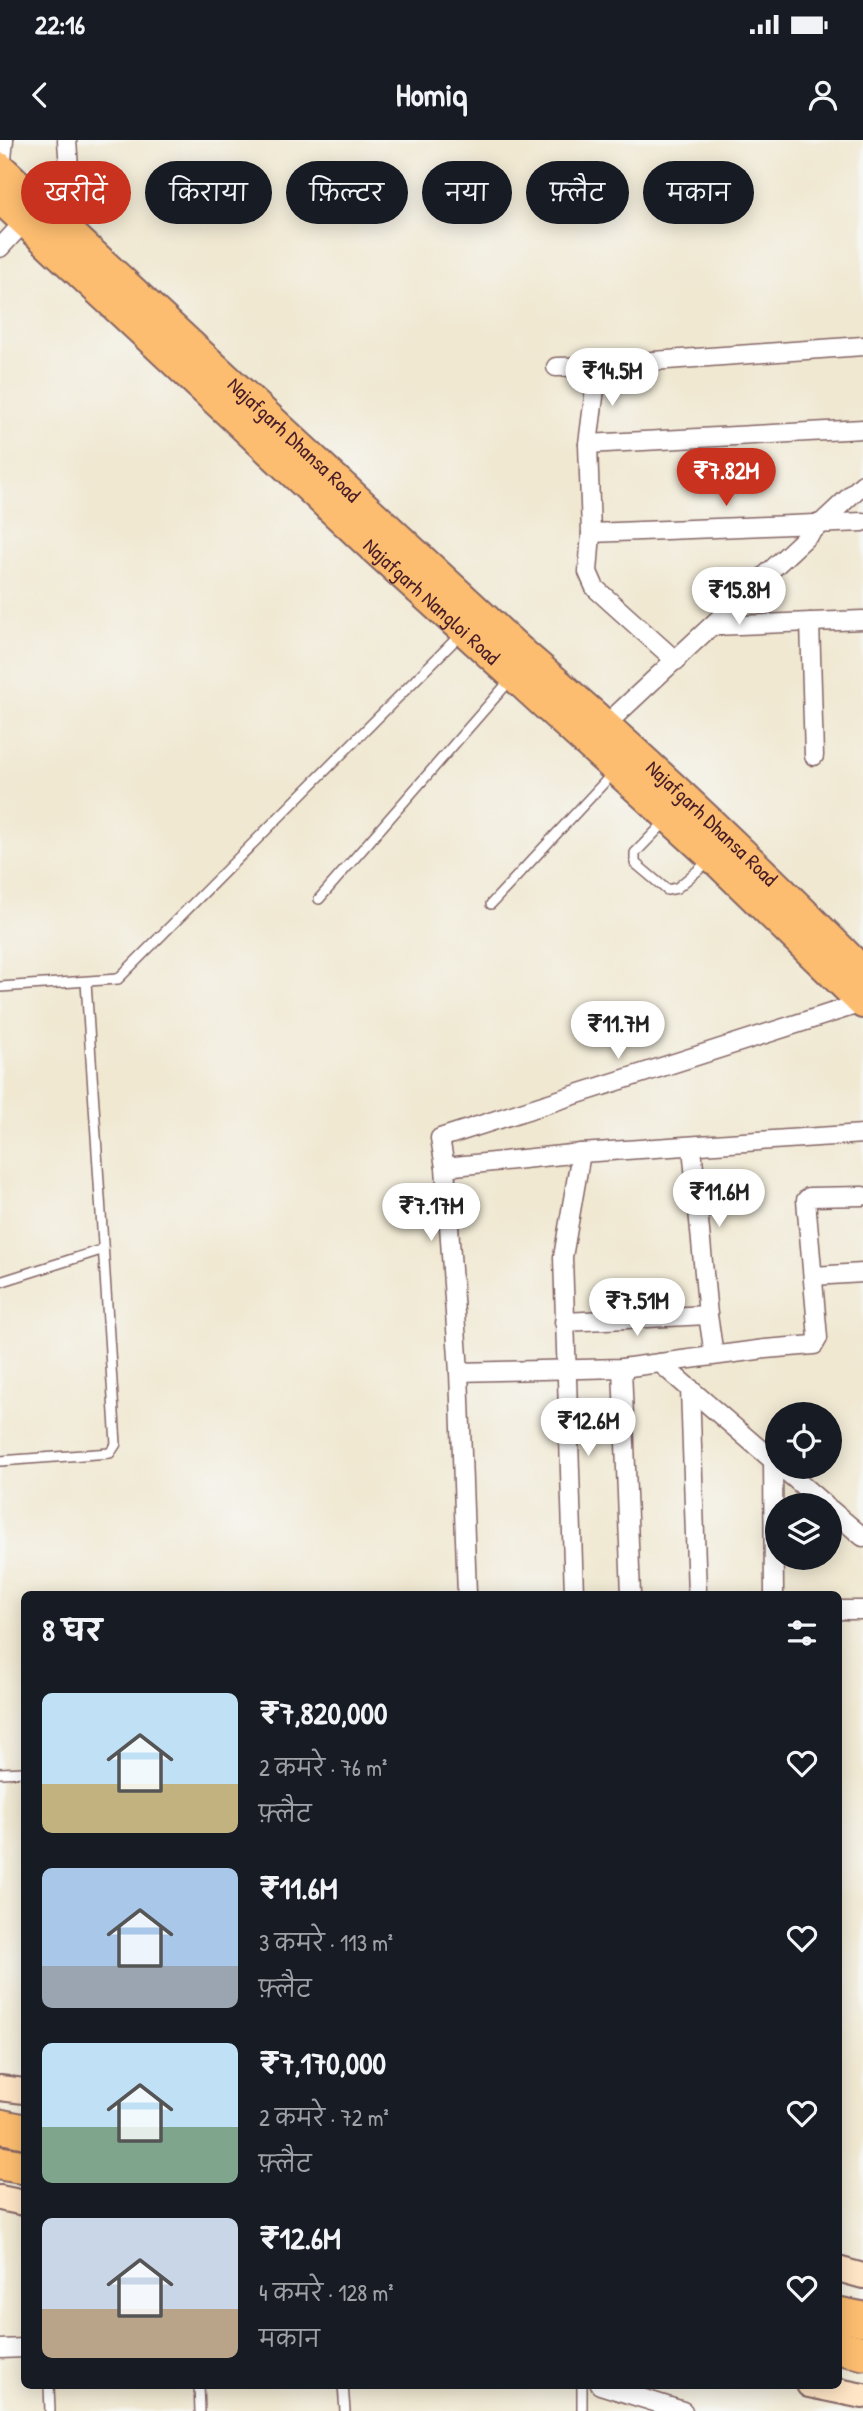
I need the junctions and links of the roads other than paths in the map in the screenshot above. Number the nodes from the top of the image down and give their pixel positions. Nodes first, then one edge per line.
1 (4, 140) edge
2 (67, 140) edge
3 (68, 161) edge
4 (1, 168) edge
5 (21, 186) edge
6 (0, 199) edge
7 (21, 219) edge
8 (22, 224) edge
9 (26, 224) edge
10 (62, 224) edge
11 (0, 248) edge
12 (863, 346) edge
13 (602, 366) junction
14 (556, 367) dead end
15 (863, 429) edge
16 (588, 444) junction
17 (863, 484) edge
18 (863, 522) edge
19 (821, 524) junction
20 (591, 533) junction
21 (863, 620) edge
22 (472, 622) junction
23 (810, 622) junction
24 (713, 626) junction
25 (676, 661) junction
26 (513, 676) junction
27 (597, 733) junction
28 (814, 756) dead end
29 (617, 769) junction
30 (671, 808) junction
31 (713, 858) junction
32 (764, 890) junction
33 (319, 899) dead end
34 (491, 904) dead end
35 (863, 971) edge
36 (86, 982) junction
37 (0, 987) edge
38 (862, 1003) edge
39 (863, 1135) edge
40 (692, 1147) junction
41 (580, 1153) junction
42 (445, 1167) junction
43 (863, 1196) edge
44 (102, 1250) junction
45 (863, 1273) edge
46 (813, 1276) junction
47 (0, 1282) edge
48 (708, 1315) junction
49 (564, 1322) junction
50 (715, 1355) junction
51 (660, 1363) junction
52 (622, 1368) junction
53 (565, 1370) junction
54 (459, 1372) junction
55 (690, 1388) junction
56 (765, 1454) edge
57 (0, 1461) edge
58 (777, 1479) edge
59 (795, 1479) edge
60 (811, 1493) edge
61 (842, 1519) edge
62 (863, 1537) edge
63 (467, 1591) edge
64 (574, 1591) edge
65 (631, 1591) edge
66 (697, 1591) edge
67 (774, 1591) edge
68 (842, 1610) edge
69 (863, 1610) edge
70 (21, 1772) edge
71 (0, 1773) edge
72 (0, 2088) edge
73 (21, 2091) edge
74 (0, 2126) edge
75 (21, 2130) edge
76 (0, 2162) edge
77 (21, 2166) edge
78 (0, 2198) edge
79 (21, 2202) edge
80 (842, 2270) edge
81 (863, 2276) edge
82 (842, 2315) edge
83 (863, 2319) edge
84 (21, 2348) edge
85 (842, 2348) edge
86 (0, 2349) edge
87 (863, 2353) edge
88 (49, 2389) edge
89 (199, 2389) edge
90 (343, 2389) edge
91 (582, 2389) edge
92 (613, 2389) edge
93 (829, 2389) edge
94 (863, 2396) edge
95 (50, 2411) edge
96 (200, 2411) edge
97 (345, 2411) edge
98 (582, 2411) edge
99 (683, 2411) edge

1 - 4 street
2 - 3 street
4 - 5 main road, Najafgarh Dhansa Road
6 - 7 main road, Najafgarh Nangloi Road
8 - 11 street
9 - 22 main road, Najafgarh Nangloi Road
10 - 22 main road, Najafgarh Dhansa Road
12 - 13 street
13 - 14 street
13 - 16 street
15 - 16 street
16 - 20 street
17 - 19 street
18 - 19 street
19 - 20 street
19 - 24 street
20 - 25 street
21 - 23 street
22 - 26 main road, Najafgarh Nangloi Road
22 - 27 main road, Najafgarh Dhansa Road
22 - 36 lane
23 - 24 street
23 - 28 street
24 - 25 street
25 - 27 street
26 - 27 main road, Najafgarh Nangloi Road
26 - 33 lane
27 - 29 main road, Najafgarh Nangloi Road
27 - 30 main road, Najafgarh Dhansa Road
29 - 30 main road, Najafgarh Nangloi Road
29 - 34 lane
30 - 31 main road, Najafgarh Nangloi Road
30 - 31 lane
30 - 32 main road, Najafgarh Dhansa Road
31 - 32 main road, Najafgarh Nangloi Road
32 - 35 main road, Najafgarh Dhansa Road
32 - 38 main road, Najafgarh Nangloi Road
36 - 37 lane
36 - 44 lane
38 - 42 street
39 - 40 street
40 - 41 street
40 - 48 street
41 - 42 street
41 - 49 street
42 - 54 street
43 - 46 street
44 - 47 lane
44 - 57 lane
45 - 46 street
46 - 50 street
48 - 49 street
48 - 50 street
49 - 53 street
50 - 51 street
51 - 52 street
51 - 55 street
52 - 53 street
52 - 65 street
53 - 54 street
53 - 64 street
54 - 63 street
55 - 56 street
55 - 66 street
58 - 67 street
59 - 60 street
61 - 62 street
68 - 69 street
70 - 71 lane
72 - 73 street
74 - 75 highway
76 - 77 highway
78 - 79 street
80 - 81 street
82 - 83 highway
84 - 86 street
85 - 87 highway
88 - 95 lane
89 - 96 lane
90 - 97 lane
91 - 98 lane
92 - 99 street
93 - 94 street

